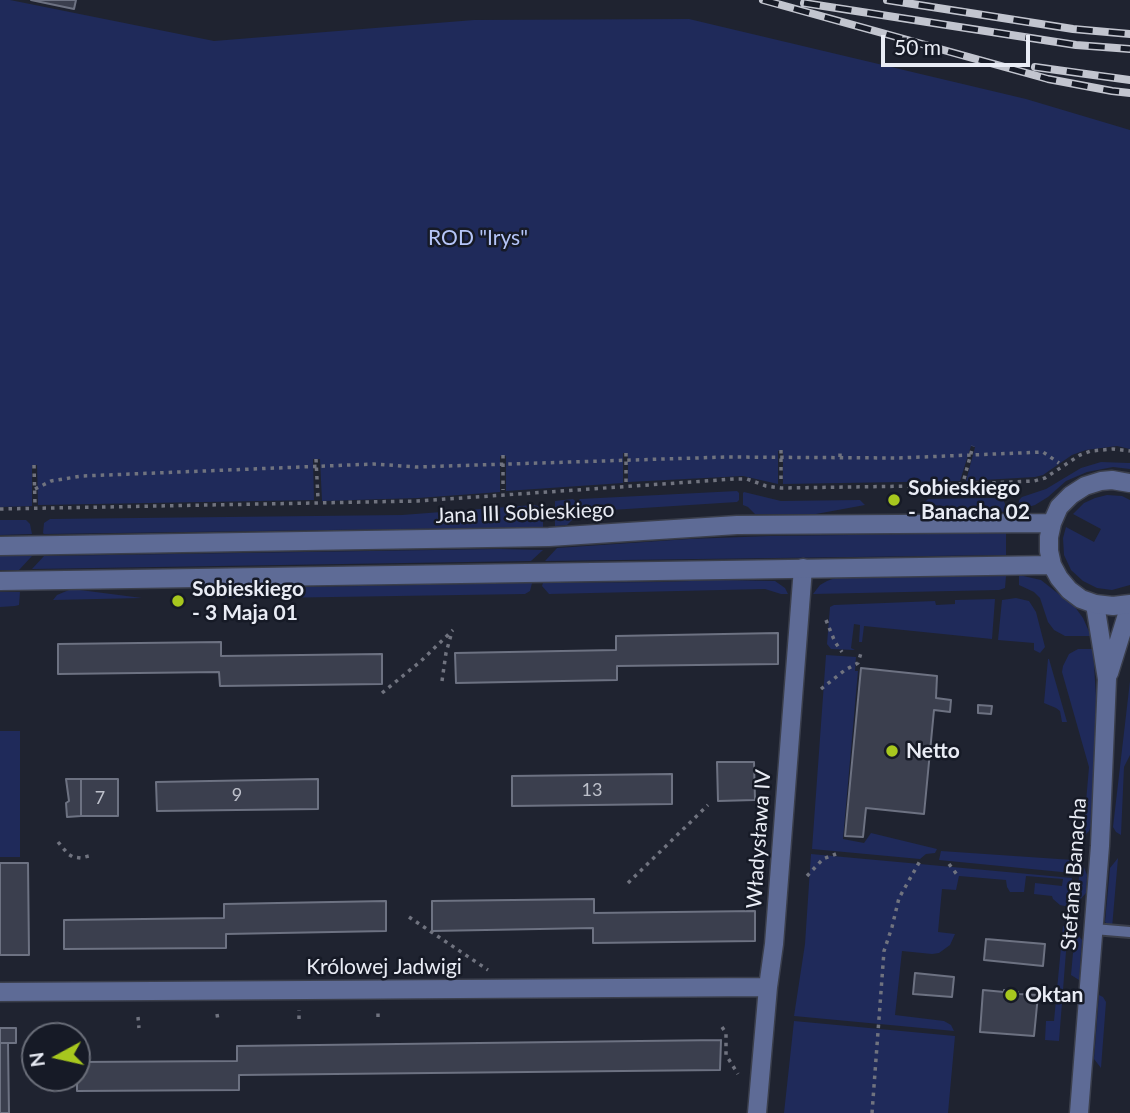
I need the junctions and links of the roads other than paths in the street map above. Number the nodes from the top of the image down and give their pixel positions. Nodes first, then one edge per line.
1 (1130, 483) edge
2 (1052, 523) junction
3 (0, 546) edge
4 (1052, 565) junction
5 (803, 568) junction
6 (0, 582) edge
7 (1095, 604) junction
8 (1130, 604) edge
9 (1107, 679) junction
10 (1094, 929) junction
11 (1130, 932) edge
12 (768, 987) junction
13 (0, 992) edge
14 (757, 1113) edge
15 (1079, 1113) edge

1 - 2 street
2 - 3 street, Jana III Sobieskiego
2 - 4 street
4 - 5 street
4 - 7 street
5 - 6 street
5 - 12 street, Władysława IV
7 - 8 street
7 - 9 street, Stefana Banacha
8 - 9 street, Stefana Banacha
9 - 10 street, Stefana Banacha
10 - 11 lane
10 - 15 street, Stefana Banacha
12 - 13 street, Królowej Jadwigi
12 - 14 street, Władysława IV

